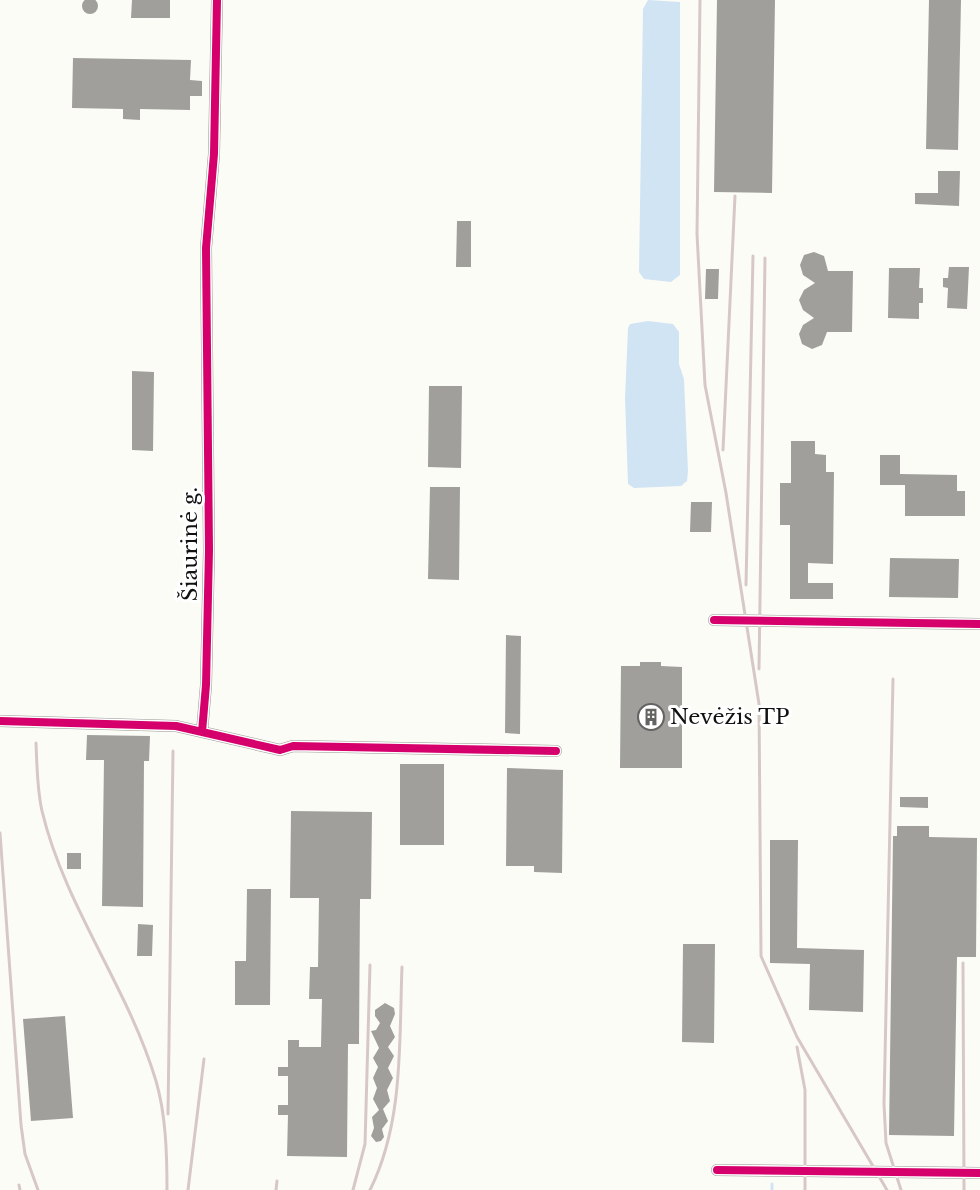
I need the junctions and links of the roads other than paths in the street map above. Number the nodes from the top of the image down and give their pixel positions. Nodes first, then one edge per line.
1 (217, 0) edge
2 (714, 620) dead end
3 (980, 624) edge
4 (0, 721) edge
5 (202, 732) junction
6 (556, 751) dead end
7 (717, 1170) dead end
8 (980, 1173) edge

1 - 5 street, Šiaurinė g.
2 - 3 street
4 - 5 street
5 - 6 street
7 - 8 street

